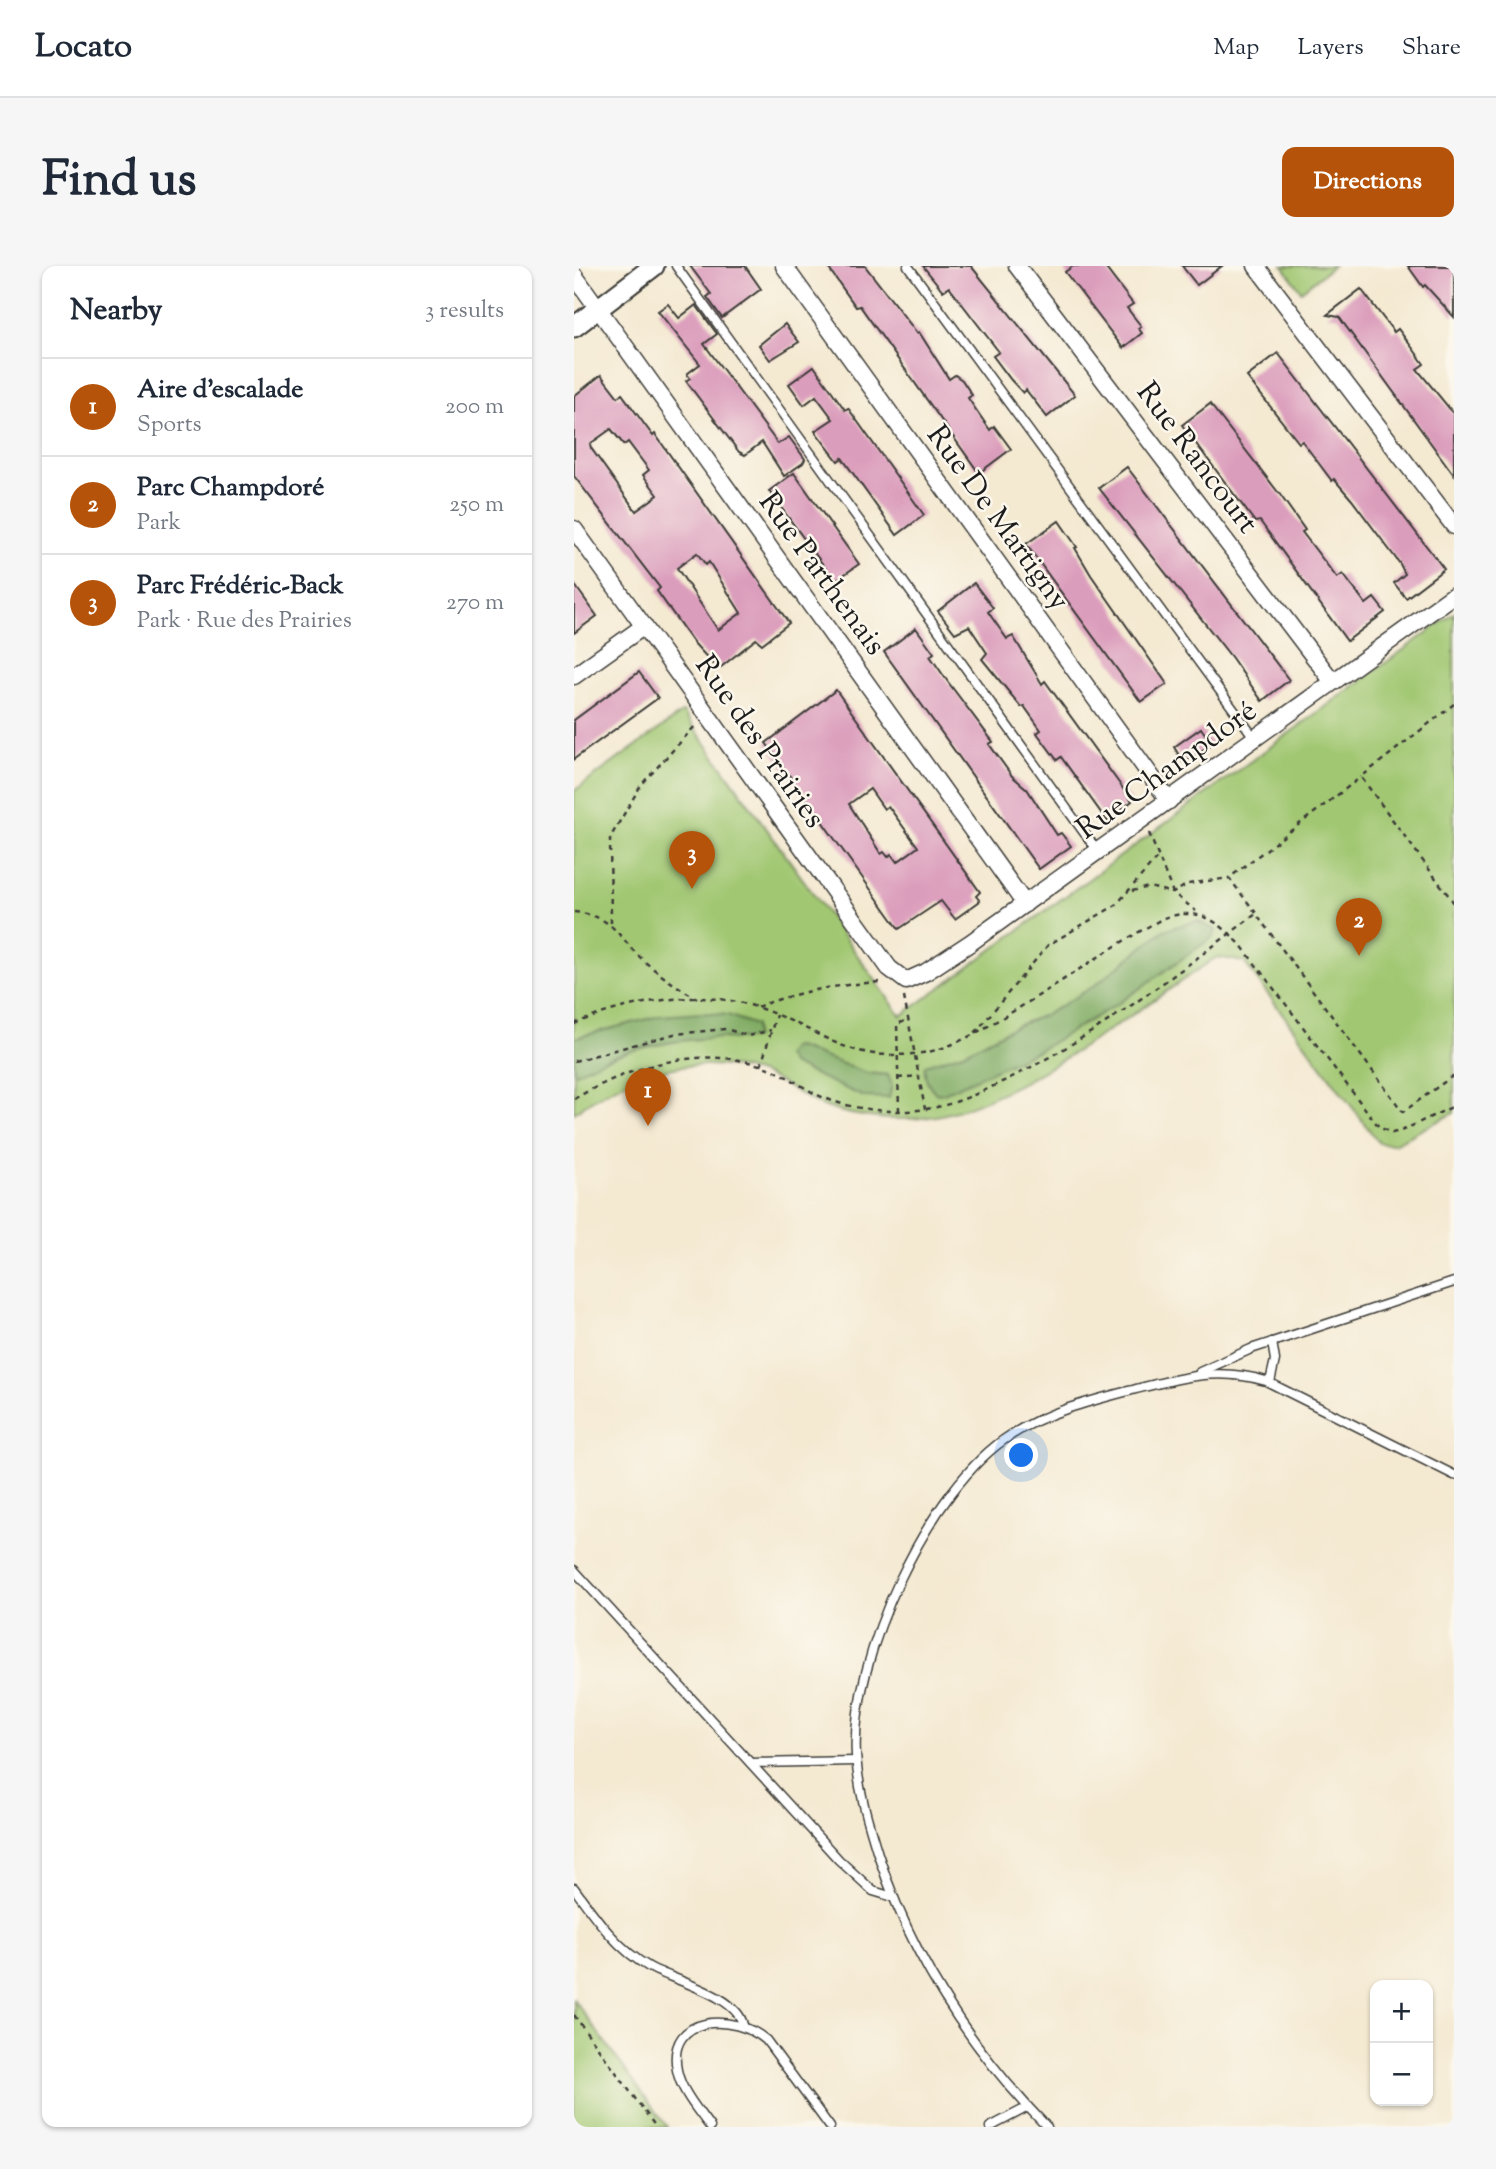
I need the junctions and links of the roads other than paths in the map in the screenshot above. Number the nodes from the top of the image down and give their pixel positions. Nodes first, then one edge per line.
1 (654, 266) edge
2 (676, 266) edge
3 (784, 266) edge
4 (908, 266) edge
5 (1017, 266) edge
6 (1256, 266) edge
7 (574, 275) edge
8 (599, 308) junction
9 (574, 327) edge
10 (1454, 526) edge
11 (574, 529) edge
12 (1454, 595) edge
13 (644, 626) junction
14 (574, 676) edge
15 (1333, 682) junction
16 (1256, 740) junction
17 (1169, 801) junction
18 (1098, 852) junction
19 (1025, 904) junction
20 (906, 981) joint
21 (1454, 1282) edge
22 (1272, 1342) junction
23 (1197, 1373) junction
24 (1270, 1382) junction
25 (1454, 1475) edge
26 (574, 1570) edge
27 (856, 1761) junction
28 (751, 1763) junction
29 (574, 1888) edge
30 (893, 1896) junction
31 (743, 2025) junction
32 (1028, 2107) junction
33 (710, 2127) edge
34 (830, 2127) edge
35 (990, 2127) edge
36 (1047, 2127) edge

1 - 8 street
2 - 18 lane
3 - 17 street, Rue De Martigny
4 - 16 lane
5 - 15 street, Rue Rancourt
6 - 10 street
7 - 8 street, Rue Parthenais
8 - 9 street
8 - 19 street, Rue Parthenais
11 - 13 street, Rue des Prairies
12 - 15 street, Rue Champdoré
13 - 14 street
13 - 20 street, Rue des Prairies
15 - 16 street, Rue Champdoré
16 - 17 street, Rue Champdoré
17 - 18 street, Rue Champdoré
18 - 19 street, Rue Champdoré
19 - 20 street, Rue Champdoré
21 - 22 lane
22 - 23 lane
22 - 24 lane
23 - 24 lane
23 - 27 lane
24 - 25 lane
26 - 28 lane
27 - 28 lane
27 - 30 lane
28 - 30 lane
29 - 31 lane
30 - 32 lane
31 - 33 lane
31 - 34 lane
32 - 35 lane
32 - 36 lane

